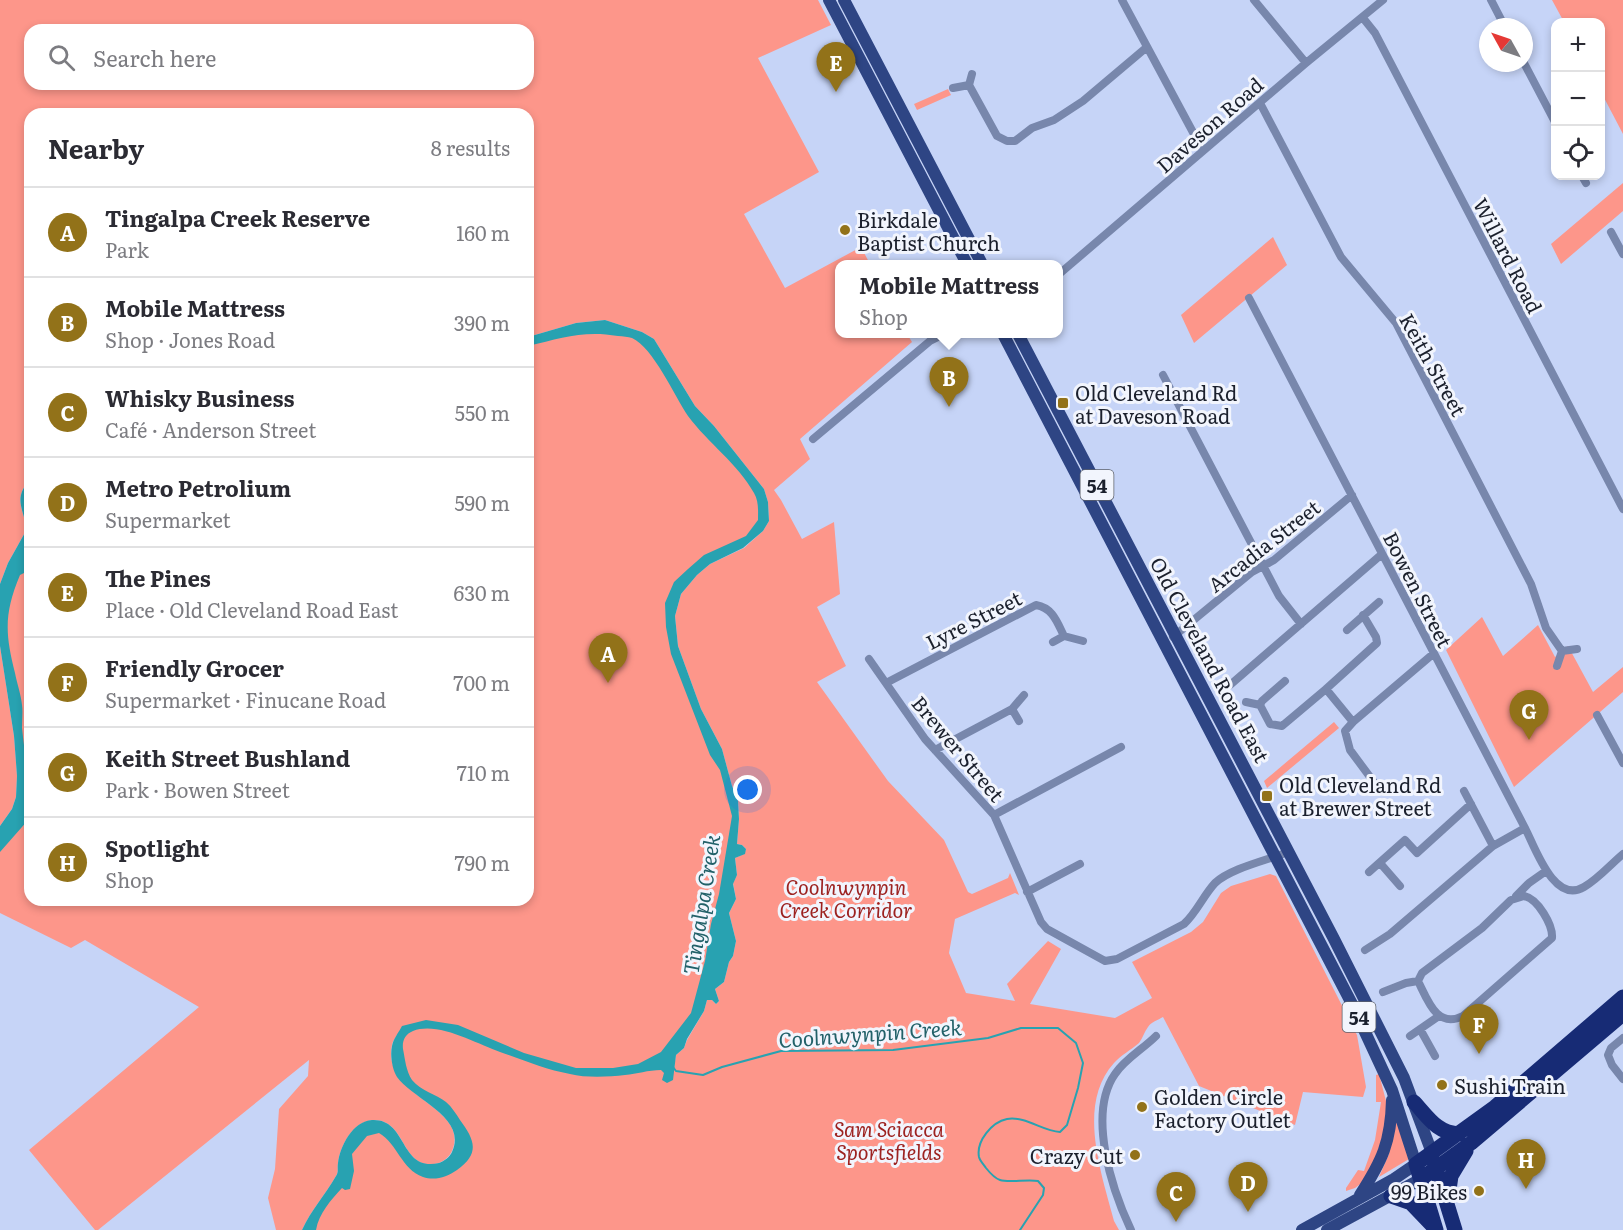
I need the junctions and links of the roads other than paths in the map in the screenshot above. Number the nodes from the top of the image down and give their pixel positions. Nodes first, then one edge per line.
1 (829, 0) edge
2 (844, 0) edge
3 (1122, 0) edge
4 (1254, 0) edge
5 (1383, 0) edge
6 (1491, 0) edge
7 (1363, 18) junction
8 (1500, 18) edge
9 (1147, 47) junction
10 (1306, 63) junction
11 (1529, 72) edge
12 (972, 74) dead end
13 (969, 85) junction
14 (953, 88) dead end
15 (1260, 103) junction
16 (1551, 114) edge
17 (1203, 151) junction
18 (1611, 232) dead end
19 (1623, 255) edge
20 (965, 260) edge
21 (980, 260) edge
22 (1063, 272) edge
23 (1250, 298) dead end
24 (936, 338) edge
25 (1006, 338) edge
26 (1020, 338) edge
27 (1163, 375) dead end
28 (813, 439) dead end
29 (1352, 495) junction
30 (1623, 509) edge
31 (1382, 554) junction
32 (1265, 566) junction
33 (1379, 602) dead end
34 (1363, 615) junction
35 (1301, 624) junction
36 (1347, 630) dead end
37 (1064, 636) junction
38 (1170, 639) junction
39 (1083, 640) dead end
40 (1053, 642) dead end
41 (1577, 649) dead end
42 (1562, 651) junction
43 (1433, 654) junction
44 (869, 659) dead end
45 (1557, 666) dead end
46 (1285, 681) dead end
47 (886, 683) junction
48 (1230, 686) dead end
49 (1326, 689) junction
50 (1024, 694) dead end
51 (1246, 702) dead end
52 (1260, 705) junction
53 (1012, 709) junction
54 (1597, 715) dead end
55 (1019, 721) dead end
56 (1353, 722) junction
57 (1121, 747) dead end
58 (935, 750) junction
59 (1623, 763) edge
60 (1379, 789) dead end
61 (1464, 791) dead end
62 (1471, 804) junction
63 (994, 815) junction
64 (1526, 828) junction
65 (1493, 846) junction
66 (1288, 852) junction
67 (1623, 854) edge
68 (1276, 856) junction
69 (1380, 862) junction
70 (1080, 864) dead end
71 (1369, 872) dead end
72 (1547, 872) junction
73 (1400, 886) dead end
74 (1027, 892) junction
75 (1515, 897) junction
76 (1529, 897) junction
77 (1365, 950) dead end
78 (1418, 981) junction
79 (1383, 992) dead end
80 (1623, 997) edge
81 (1623, 1014) edge
82 (1439, 1016) junction
83 (1420, 1029) junction
84 (1156, 1036) dead end
85 (1410, 1036) dead end
86 (1620, 1040) edge
87 (1435, 1056) dead end
88 (1623, 1079) edge
89 (1392, 1090) junction
90 (1414, 1102) junction
91 (1465, 1138) junction
92 (1432, 1153) junction
93 (1416, 1164) junction
94 (1436, 1169) junction
95 (1420, 1179) junction
96 (1391, 1196) junction
97 (1358, 1199) junction
98 (1447, 1203) junction
99 (1131, 1230) edge
100 (1302, 1230) edge
101 (1327, 1230) edge
102 (1436, 1230) edge
103 (1455, 1230) edge

1 - 20 main road
2 - 21 main road
3 - 9 street
4 - 10 street
5 - 7 street, Daveson Road
6 - 8 street
7 - 10 street, Daveson Road
7 - 30 street, Willard Road
9 - 13 street
9 - 17 street
10 - 15 street, Daveson Road
11 - 16 street
12 - 13 street
13 - 14 street
15 - 17 street, Daveson Road
15 - 42 street, Keith Street
17 - 22 street, Daveson Road
18 - 19 street
23 - 29 street, Bowen Street
24 - 28 street
25 - 38 main road, Old Cleveland Road East / 54
26 - 38 main road, Old Cleveland Road East / 54
27 - 32 street
29 - 31 street, Bowen Street
29 - 32 street, Arcadia Street
31 - 35 street
31 - 43 street, Bowen Street
32 - 35 street
32 - 38 street, Arcadia Street
33 - 34 street
34 - 36 street
34 - 49 street
35 - 48 street
37 - 39 street
37 - 40 street
37 - 47 street, Lyre Street
38 - 66 main road, Old Cleveland Road East / 54
38 - 68 main road, Old Cleveland Road East / 54
41 - 42 street
42 - 45 street
43 - 56 street
43 - 64 street, Bowen Street
44 - 47 street, Brewer Street
46 - 52 street
47 - 58 street, Brewer Street
49 - 52 street
49 - 56 street
50 - 53 street
51 - 52 street
53 - 55 street
53 - 58 street
54 - 59 street
56 - 60 street
57 - 63 street
58 - 63 street, Brewer Street
61 - 62 street
62 - 65 street
62 - 69 street
63 - 74 street, Brewer Street
64 - 65 street
64 - 72 street, Bowen Street
65 - 77 street
66 - 68 street, Brewer Street
66 - 90 main road, Old Cleveland Road East / 54
67 - 72 street, Bowen Street
68 - 74 street, Brewer Street
68 - 89 main road, Old Cleveland Road East / 54
69 - 71 street
69 - 73 street
70 - 74 street
72 - 75 street
72 - 76 street
75 - 76 street
75 - 78 street
76 - 82 street
78 - 79 street
78 - 82 street
80 - 91 highway
81 - 91 highway
82 - 83 street
83 - 85 street
83 - 87 street
84 - 99 street
86 - 88 street
89 - 93 main road, Old Cleveland Road East / 54
89 - 97 main road, 54
90 - 91 highway
90 - 92 main road, Old Cleveland Road East / 54
91 - 92 highway
91 - 94 highway
91 - 98 highway
92 - 93 highway
92 - 94 highway, Old Cleveland Road East / 54
93 - 95 highway
93 - 97 main road, 54
94 - 95 highway
94 - 98 highway, Old Cleveland Road East
95 - 96 main road
95 - 102 highway
96 - 101 main road
96 - 102 highway
97 - 100 main road, 54
98 - 103 highway, Old Cleveland Road East

